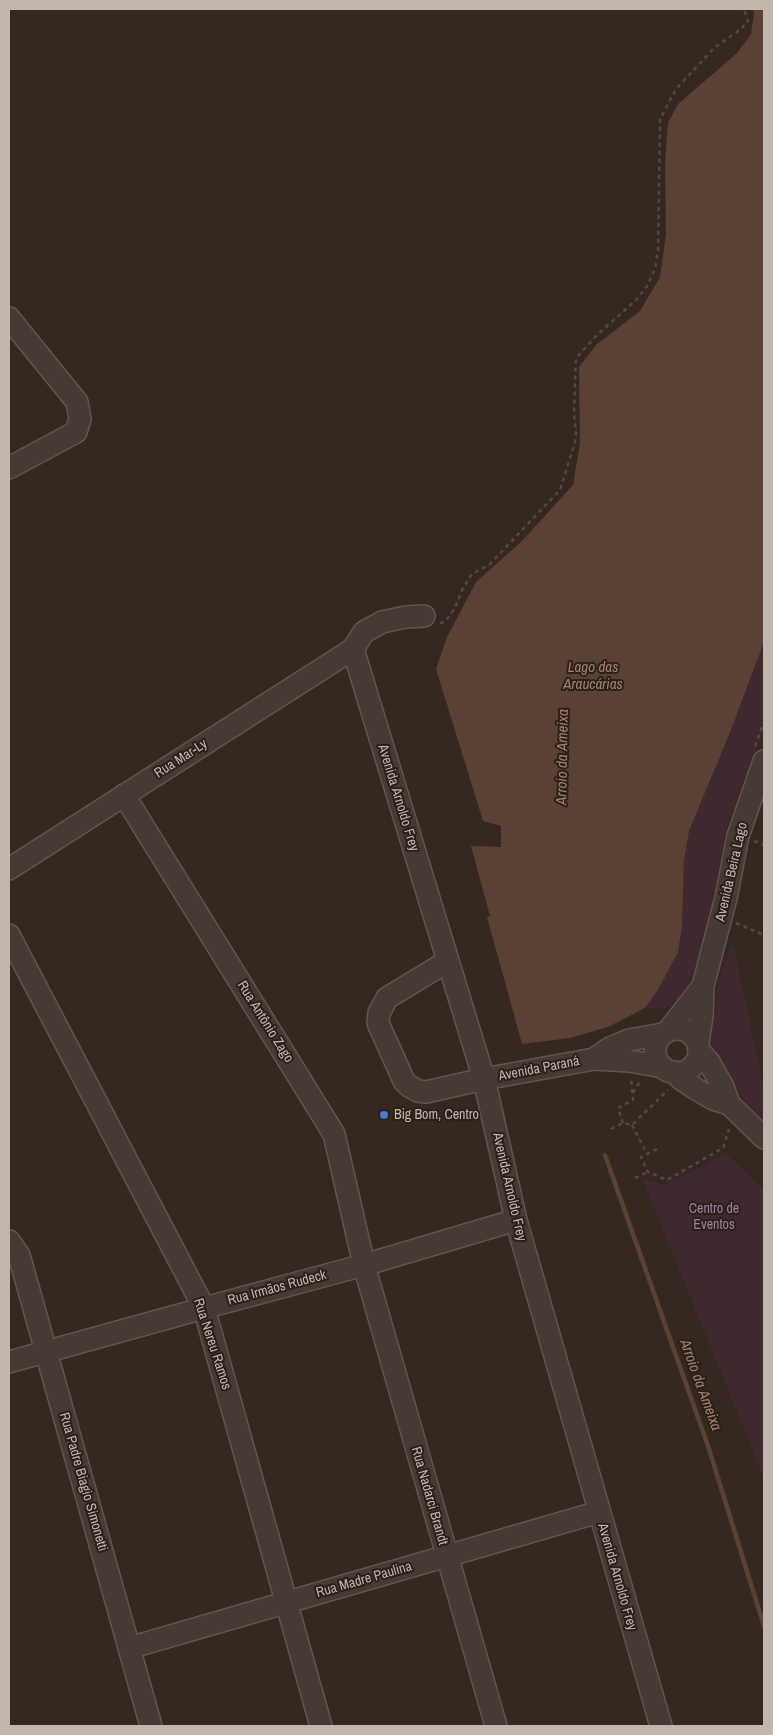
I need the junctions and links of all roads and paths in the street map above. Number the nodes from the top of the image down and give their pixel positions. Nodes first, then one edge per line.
1 (744, 9) edge
2 (9, 318) edge
3 (9, 468) edge
4 (424, 616) joint
5 (353, 649) junction
6 (764, 760) edge
7 (124, 795) junction
8 (9, 869) edge
9 (721, 917) junction
10 (9, 935) edge
11 (764, 935) edge
12 (448, 961) junction
13 (703, 986) junction
14 (665, 1032) junction
15 (699, 1047) junction
16 (594, 1059) junction
17 (629, 1061) junction
18 (672, 1073) junction
19 (484, 1079) junction
20 (732, 1108) junction
21 (623, 1123) junction
22 (632, 1125) junction
23 (611, 1129) dead end
24 (764, 1138) edge
25 (657, 1149) dead end
26 (647, 1154) junction
27 (648, 1172) junction
28 (635, 1178) dead end
29 (516, 1220) junction
30 (9, 1240) edge
31 (364, 1265) junction
32 (204, 1308) junction
33 (47, 1352) junction
34 (9, 1362) edge
35 (599, 1512) junction
36 (446, 1556) junction
37 (286, 1602) junction
38 (129, 1648) junction
39 (151, 1726) edge
40 (321, 1726) edge
41 (496, 1726) edge
42 (661, 1726) edge

1 - 4 path
2 - 3 street
4 - 5 street, Rua Mar-Ly
5 - 7 street, Rua Mar-Ly
5 - 12 street, Avenida Arnoldo Frey
6 - 9 street, Avenida Beira Lago
7 - 8 street, Rua Mar-Ly
7 - 31 street, Rua Antônio Zago
9 - 11 path
9 - 13 street, Avenida Beira Lago
10 - 32 street, Rua Nereu Ramos
12 - 19 street, Avenida Arnoldo Frey
12 - 19 street, Avenida Paraná
13 - 14 street, Avenida Beira Lago
13 - 15 street, Avenida Beira Lago
14 - 15 street, Avenida Paraná
14 - 16 street, Avenida Paraná
14 - 18 street
15 - 18 street
15 - 20 street, Avenida Paraná
16 - 17 street, Avenida Paraná
16 - 19 street, Avenida Paraná
17 - 18 street, Avenida Paraná
17 - 21 path
18 - 20 street, Avenida Paraná
18 - 22 path
19 - 29 street, Avenida Arnoldo Frey
20 - 24 street, Avenida Paraná
20 - 27 path
21 - 22 path
21 - 23 path
22 - 26 path
25 - 26 path
26 - 27 path
27 - 28 path
29 - 31 street, Rua Irmãos Rudeck
29 - 35 street, Avenida Arnoldo Frey
30 - 33 street, Rua Padre Biagio Simonetti
31 - 32 street, Rua Irmãos Rudeck
31 - 36 street, Rua Nadarci Brandt
32 - 33 street, Rua Irmãos Rudeck
32 - 37 street, Rua Nereu Ramos
33 - 34 street, Rua Irmãos Rudeck
33 - 38 street, Rua Padre Biagio Simonetti
35 - 36 street, Rua Madre Paulina
35 - 42 street, Avenida Arnoldo Frey
36 - 37 street, Rua Madre Paulina
36 - 41 street, Rua Nadarci Brandt
37 - 38 street, Rua Madre Paulina
37 - 40 street, Rua Nereu Ramos
38 - 39 street, Rua Padre Biagio Simonetti

